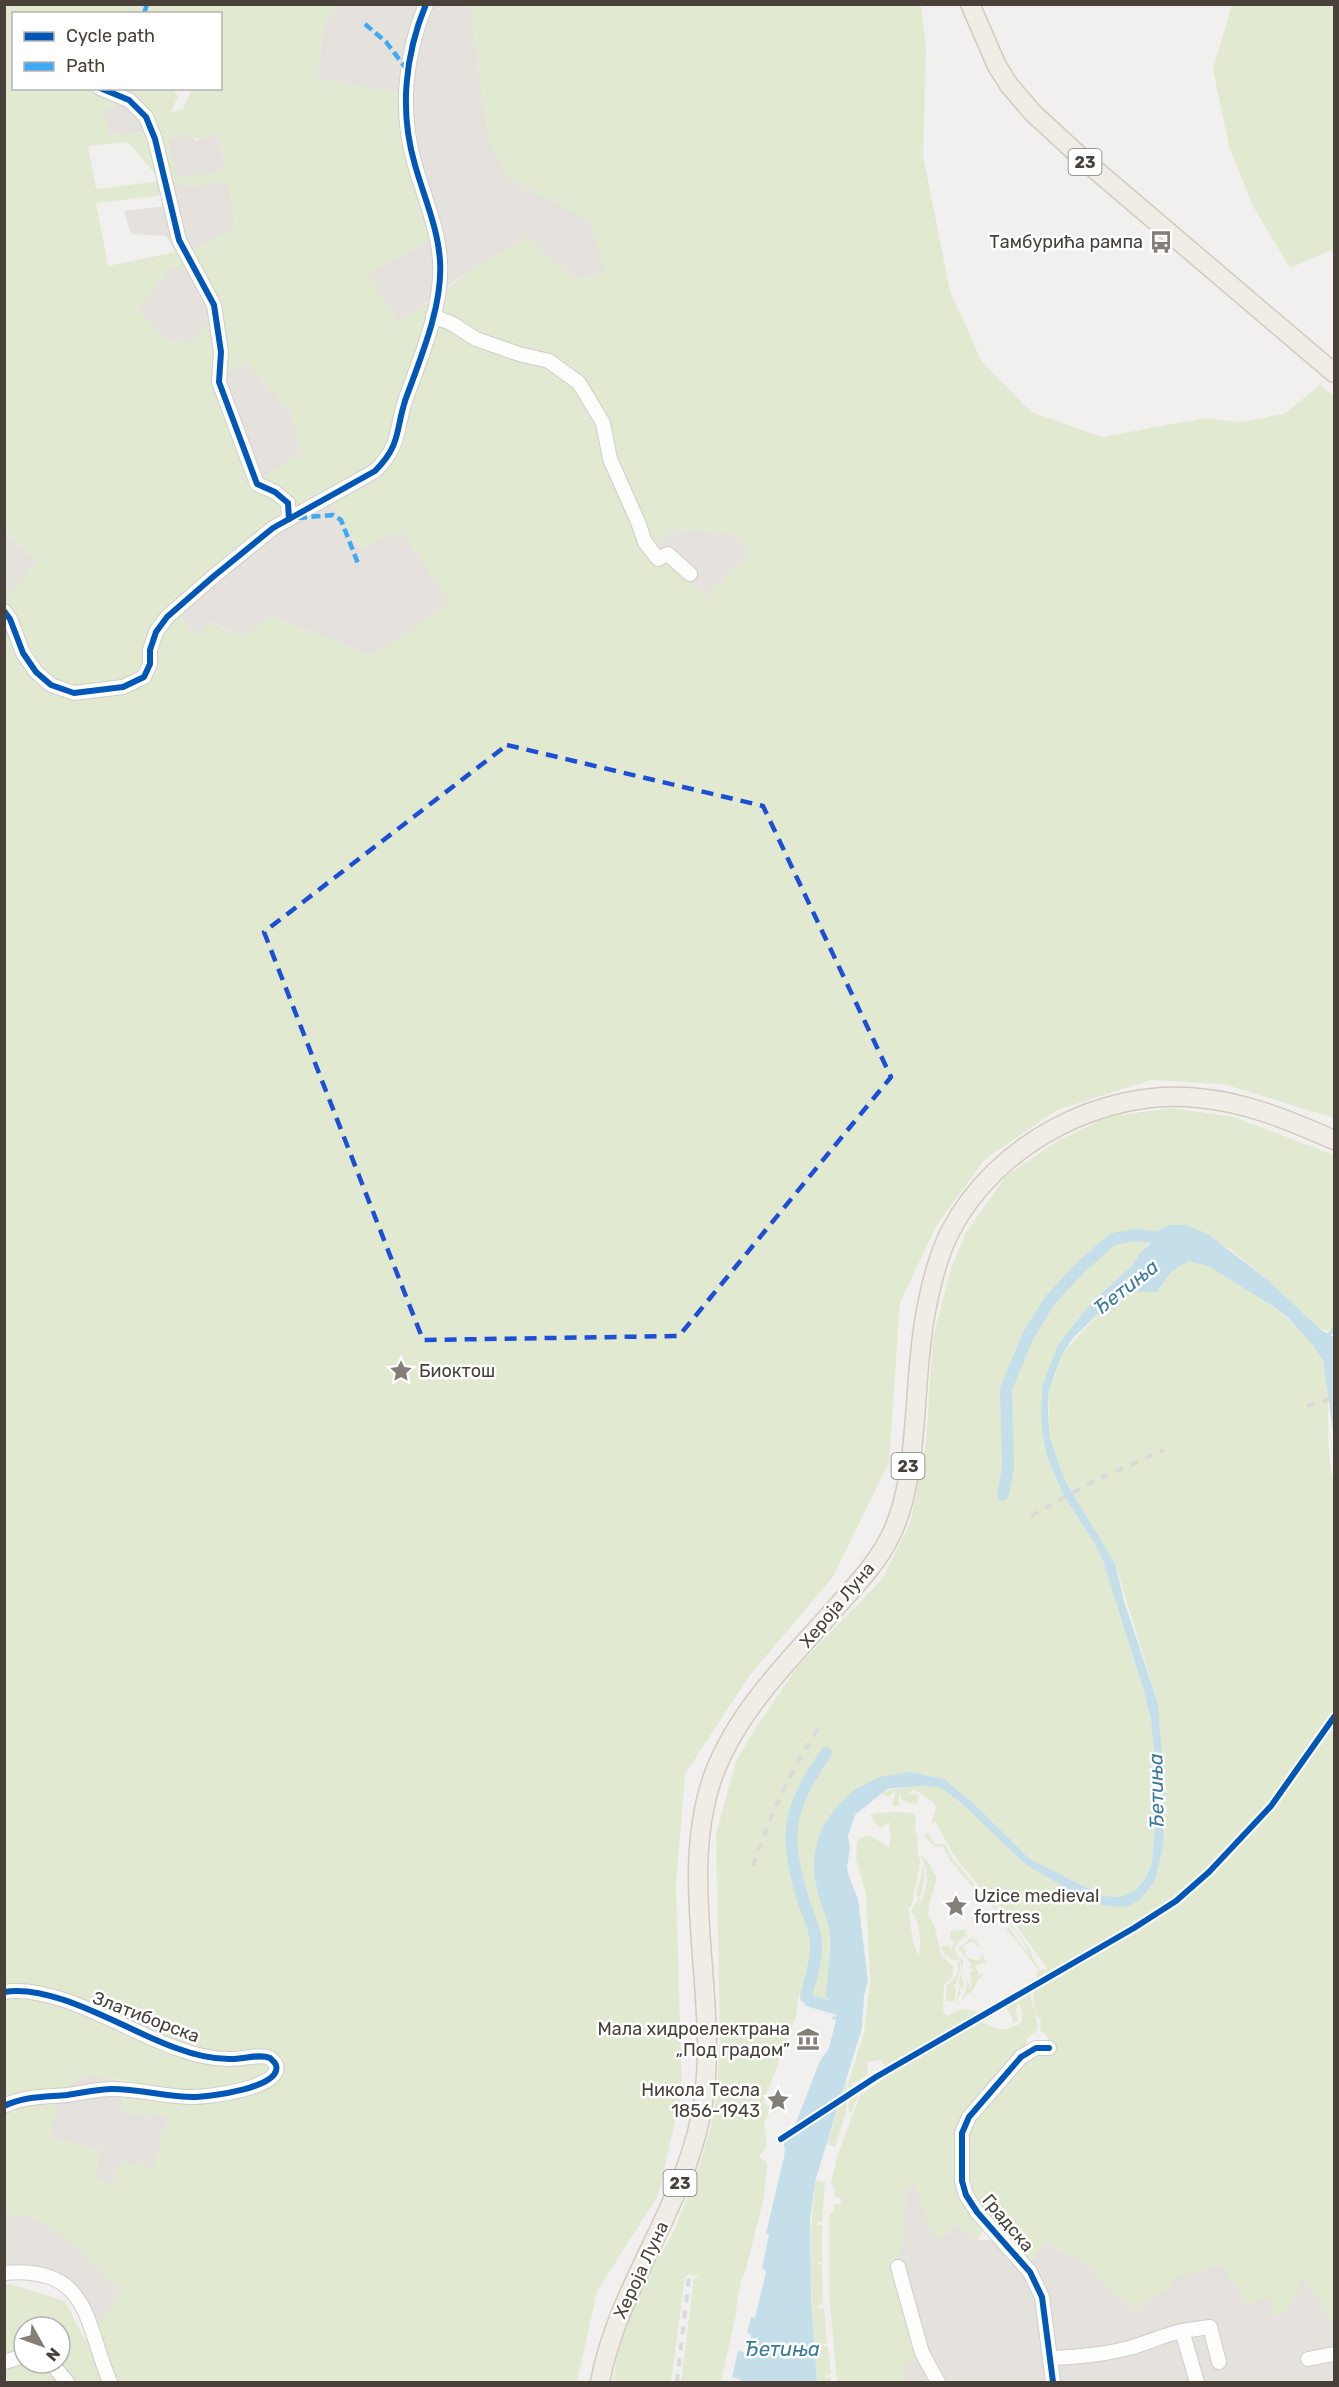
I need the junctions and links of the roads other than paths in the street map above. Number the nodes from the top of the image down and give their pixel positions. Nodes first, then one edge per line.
1 (426, 4) edge
2 (970, 4) edge
3 (105, 90) edge
4 (433, 316) junction
5 (1335, 373) edge
6 (289, 519) junction
7 (690, 574) dead end
8 (4, 611) edge
9 (1335, 1140) edge
10 (4, 1992) edge
11 (1049, 2048) dead end
12 (4, 2106) edge
13 (898, 2267) dead end
14 (4, 2273) edge
15 (1182, 2331) junction
16 (1335, 2354) edge
17 (1051, 2358) junction
18 (1308, 2359) dead end
19 (1220, 2362) dead end
20 (598, 2381) edge
21 (111, 2382) edge
22 (938, 2382) edge
23 (1053, 2382) edge
24 (1197, 2382) edge

1 - 4 street
2 - 5 main road, 23
3 - 6 street
4 - 6 street
4 - 7 street
6 - 8 street
9 - 20 main road, Хероја Луна / 23
10 - 12 street, Златиборска
11 - 17 street, Градска
13 - 22 street
14 - 21 street
15 - 17 street
15 - 19 street
15 - 24 street
16 - 18 street
17 - 23 street, Градска

